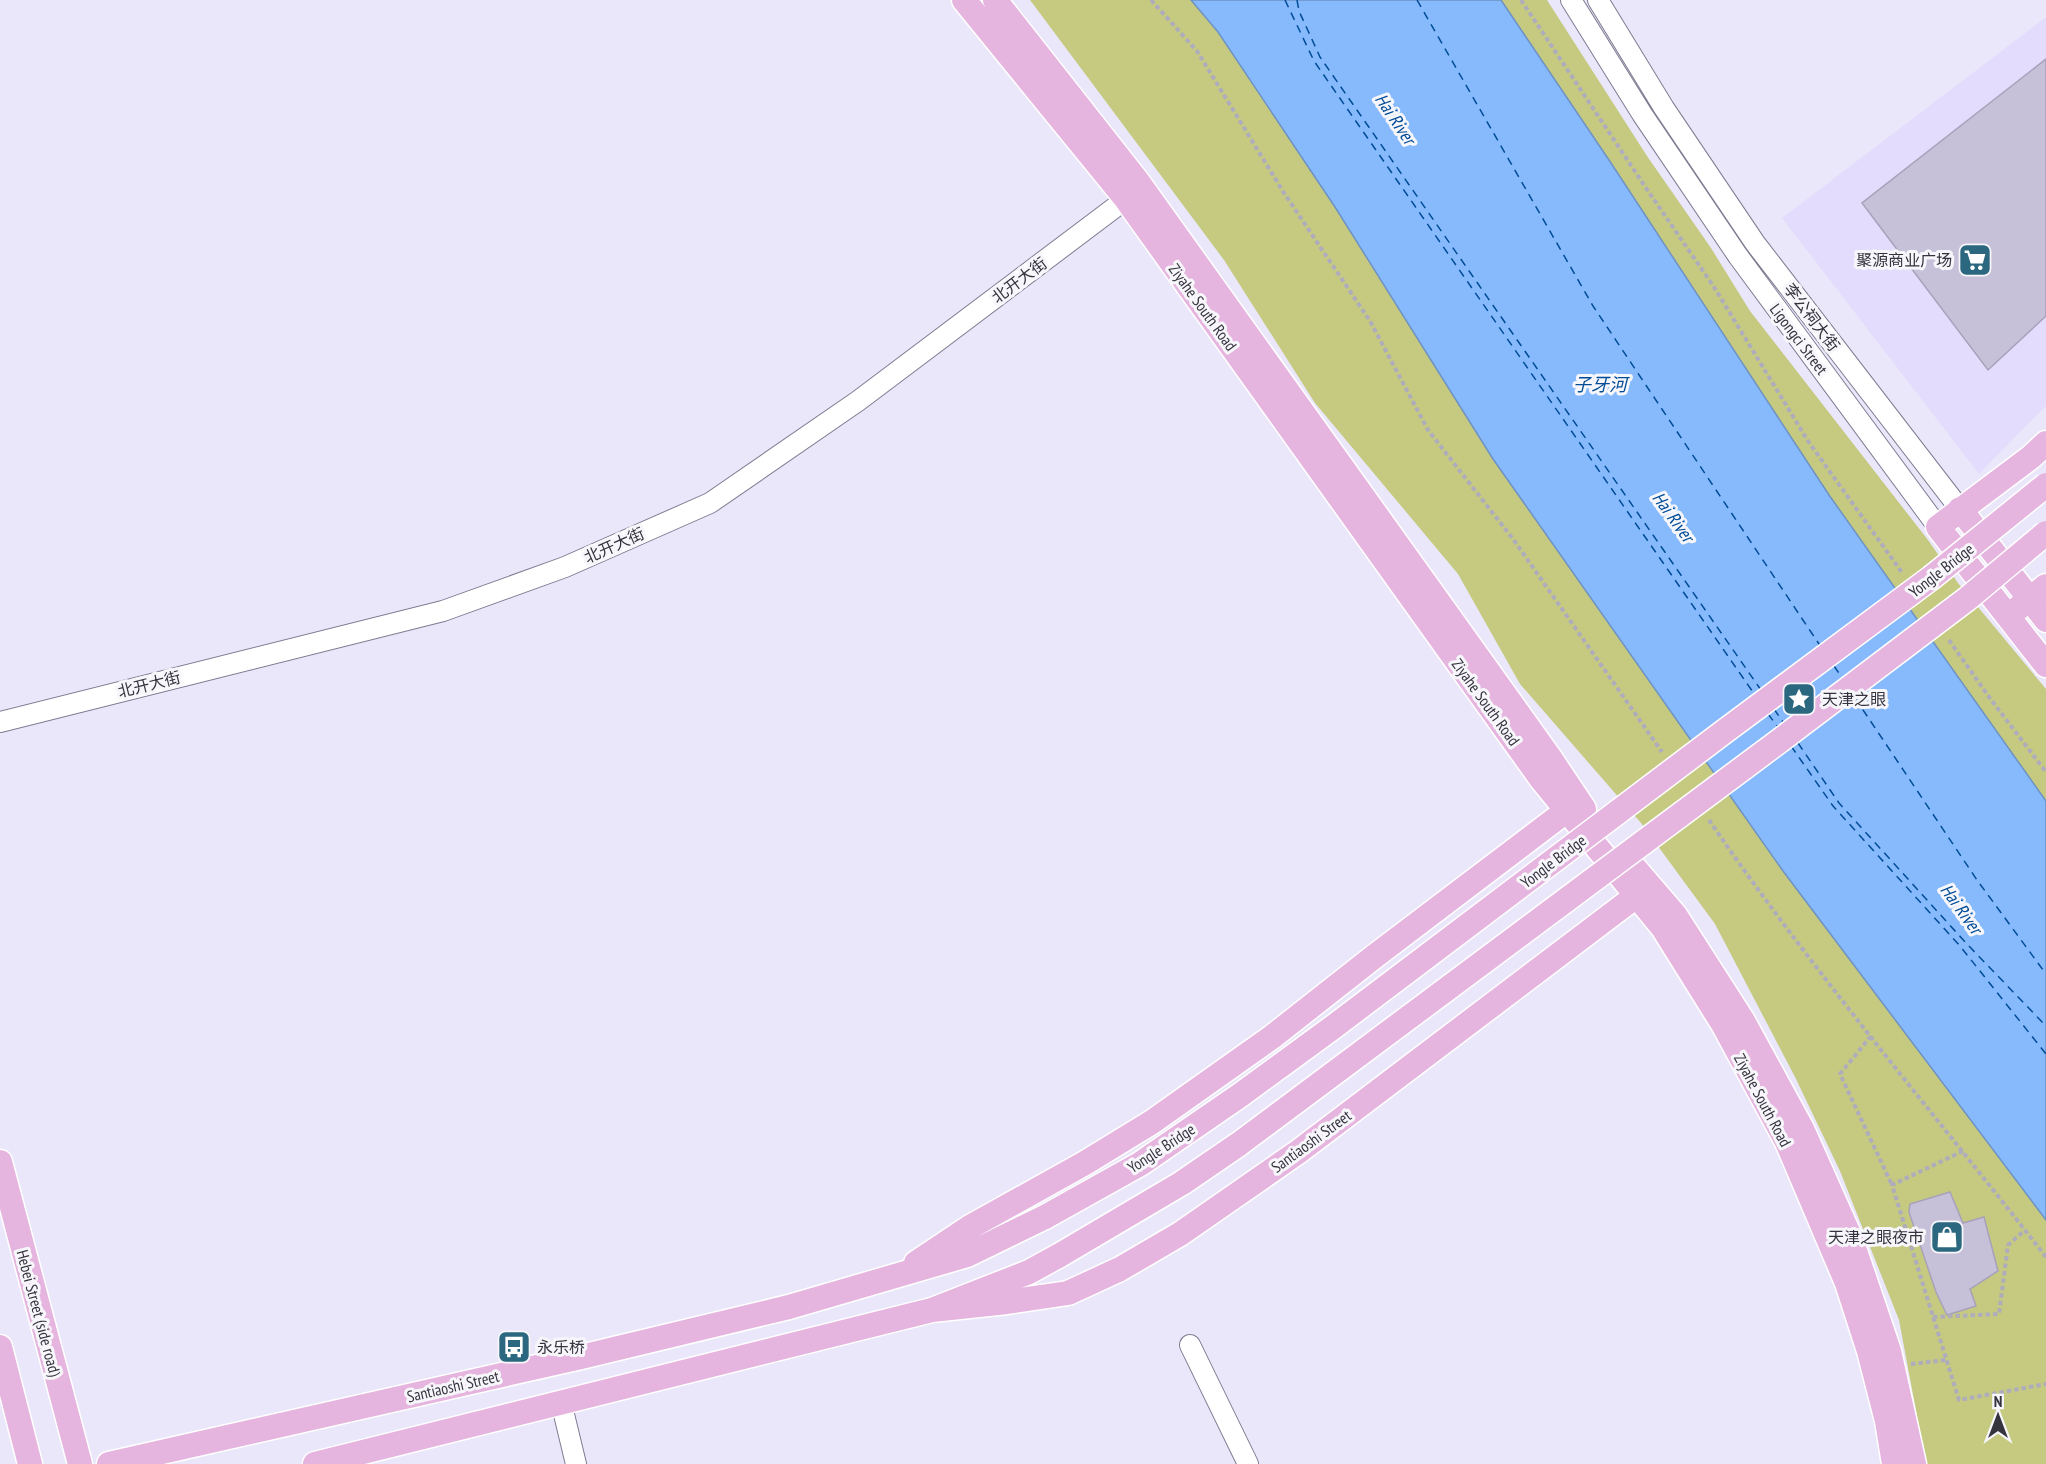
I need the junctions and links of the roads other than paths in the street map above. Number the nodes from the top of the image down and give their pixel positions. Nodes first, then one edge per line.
1 (964, 0) edge
2 (995, 0) edge
3 (1571, 0) edge
4 (1598, 0) edge
5 (1134, 193) junction
6 (2046, 443) edge
7 (2046, 485) edge
8 (1960, 509) junction
9 (1938, 527) junction
10 (2046, 533) edge
11 (2038, 593) edge
12 (2008, 616) junction
13 (2046, 620) edge
14 (2046, 665) edge
15 (0, 722) edge
16 (1572, 806) junction
17 (1643, 890) junction
18 (0, 1162) edge
19 (1045, 1217) joint
20 (900, 1275) junction
21 (932, 1310) junction
22 (1190, 1345) dead end
23 (0, 1347) edge
24 (62, 1400) junction
25 (561, 1402) junction
26 (116, 1463) edge
27 (30, 1464) edge
28 (65, 1464) edge
29 (80, 1464) edge
30 (315, 1464) edge
31 (576, 1464) edge
32 (1248, 1464) edge
33 (1894, 1464) edge
34 (1914, 1464) edge

1 - 5 main road, Ziyahe South Road
2 - 5 main road, Ziyahe South Road
3 - 9 street, Ligongci Street
4 - 8 street, 李公祠大街
5 - 15 street, 北开大街
5 - 16 main road, Ziyahe South Road
6 - 8 main road
7 - 19 main road, Yongle Bridge, bridge
8 - 9 main road
8 - 11 main road, 李公祠大街
9 - 12 main road, Ligongci Street
10 - 21 main road, Santiaoshi Street, bridge
11 - 12 main road
11 - 13 main road, 李公祠大街
12 - 14 main road, Ligongci Street
16 - 17 main road, Ziyahe South Road
16 - 20 main road, Santiaoshi Street
17 - 21 main road, Santiaoshi Street
17 - 33 main road, Ziyahe South Road
17 - 34 main road, Ziyahe South Road
18 - 24 main road, Hebei Street (side road)
19 - 20 main road, Santiaoshi Street
20 - 26 main road, Santiaoshi Street
21 - 25 main road, Santiaoshi Street
22 - 32 street
23 - 27 main road
24 - 28 main road
24 - 29 main road, Hebei Street (side road)
25 - 30 main road, Santiaoshi Street
25 - 31 street

